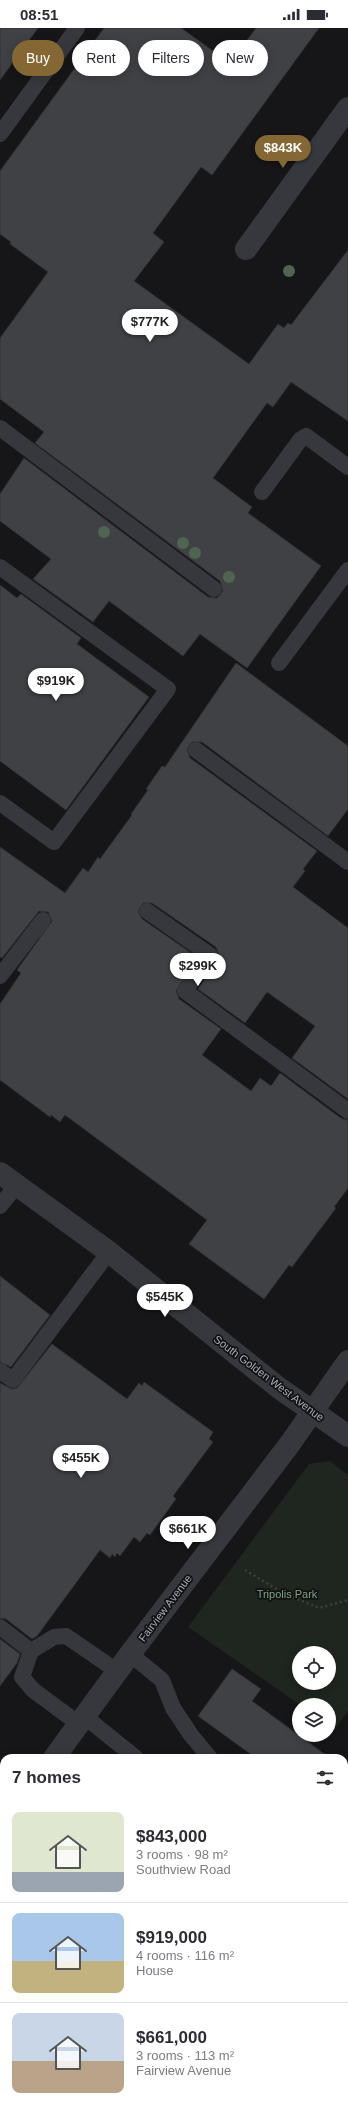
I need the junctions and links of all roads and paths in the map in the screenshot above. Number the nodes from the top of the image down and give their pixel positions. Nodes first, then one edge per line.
1 (77, 28) edge
2 (348, 108) edge
3 (0, 134) edge
4 (246, 249) dead end
5 (0, 428) edge
6 (348, 467) edge
7 (262, 492) dead end
8 (0, 567) edge
9 (348, 570) edge
10 (214, 589) dead end
11 (279, 663) dead end
12 (196, 750) dead end
13 (0, 803) edge
14 (348, 862) edge
15 (147, 911) dead end
16 (43, 920) dead end
17 (0, 976) edge
18 (348, 1111) edge
19 (8, 1179) edge
20 (0, 1206) edge
21 (109, 1252) junction
22 (348, 1361) edge
23 (0, 1371) edge
24 (313, 1412) junction
25 (348, 1436) edge
26 (246, 1570) dead end
27 (348, 1600) edge
28 (0, 1627) edge
29 (31, 1651) junction
30 (124, 1663) junction
31 (82, 1720) junction
32 (57, 1754) edge
33 (130, 1754) edge
34 (207, 1754) edge

1 - 3 lane
2 - 4 street
5 - 10 lane
6 - 7 lane
8 - 13 lane
9 - 11 lane
12 - 14 lane
15 - 18 lane
16 - 17 lane
19 - 20 lane
19 - 21 street, South Golden West Avenue
21 - 23 lane
21 - 24 street, South Golden West Avenue
22 - 24 street, Fairview Avenue
24 - 25 street, South Golden West Avenue
24 - 30 street, Fairview Avenue
26 - 27 path
28 - 29 lane
29 - 30 lane
29 - 31 lane
30 - 31 street, Fairview Avenue
30 - 34 lane
31 - 32 street, Fairview Avenue
31 - 33 lane

